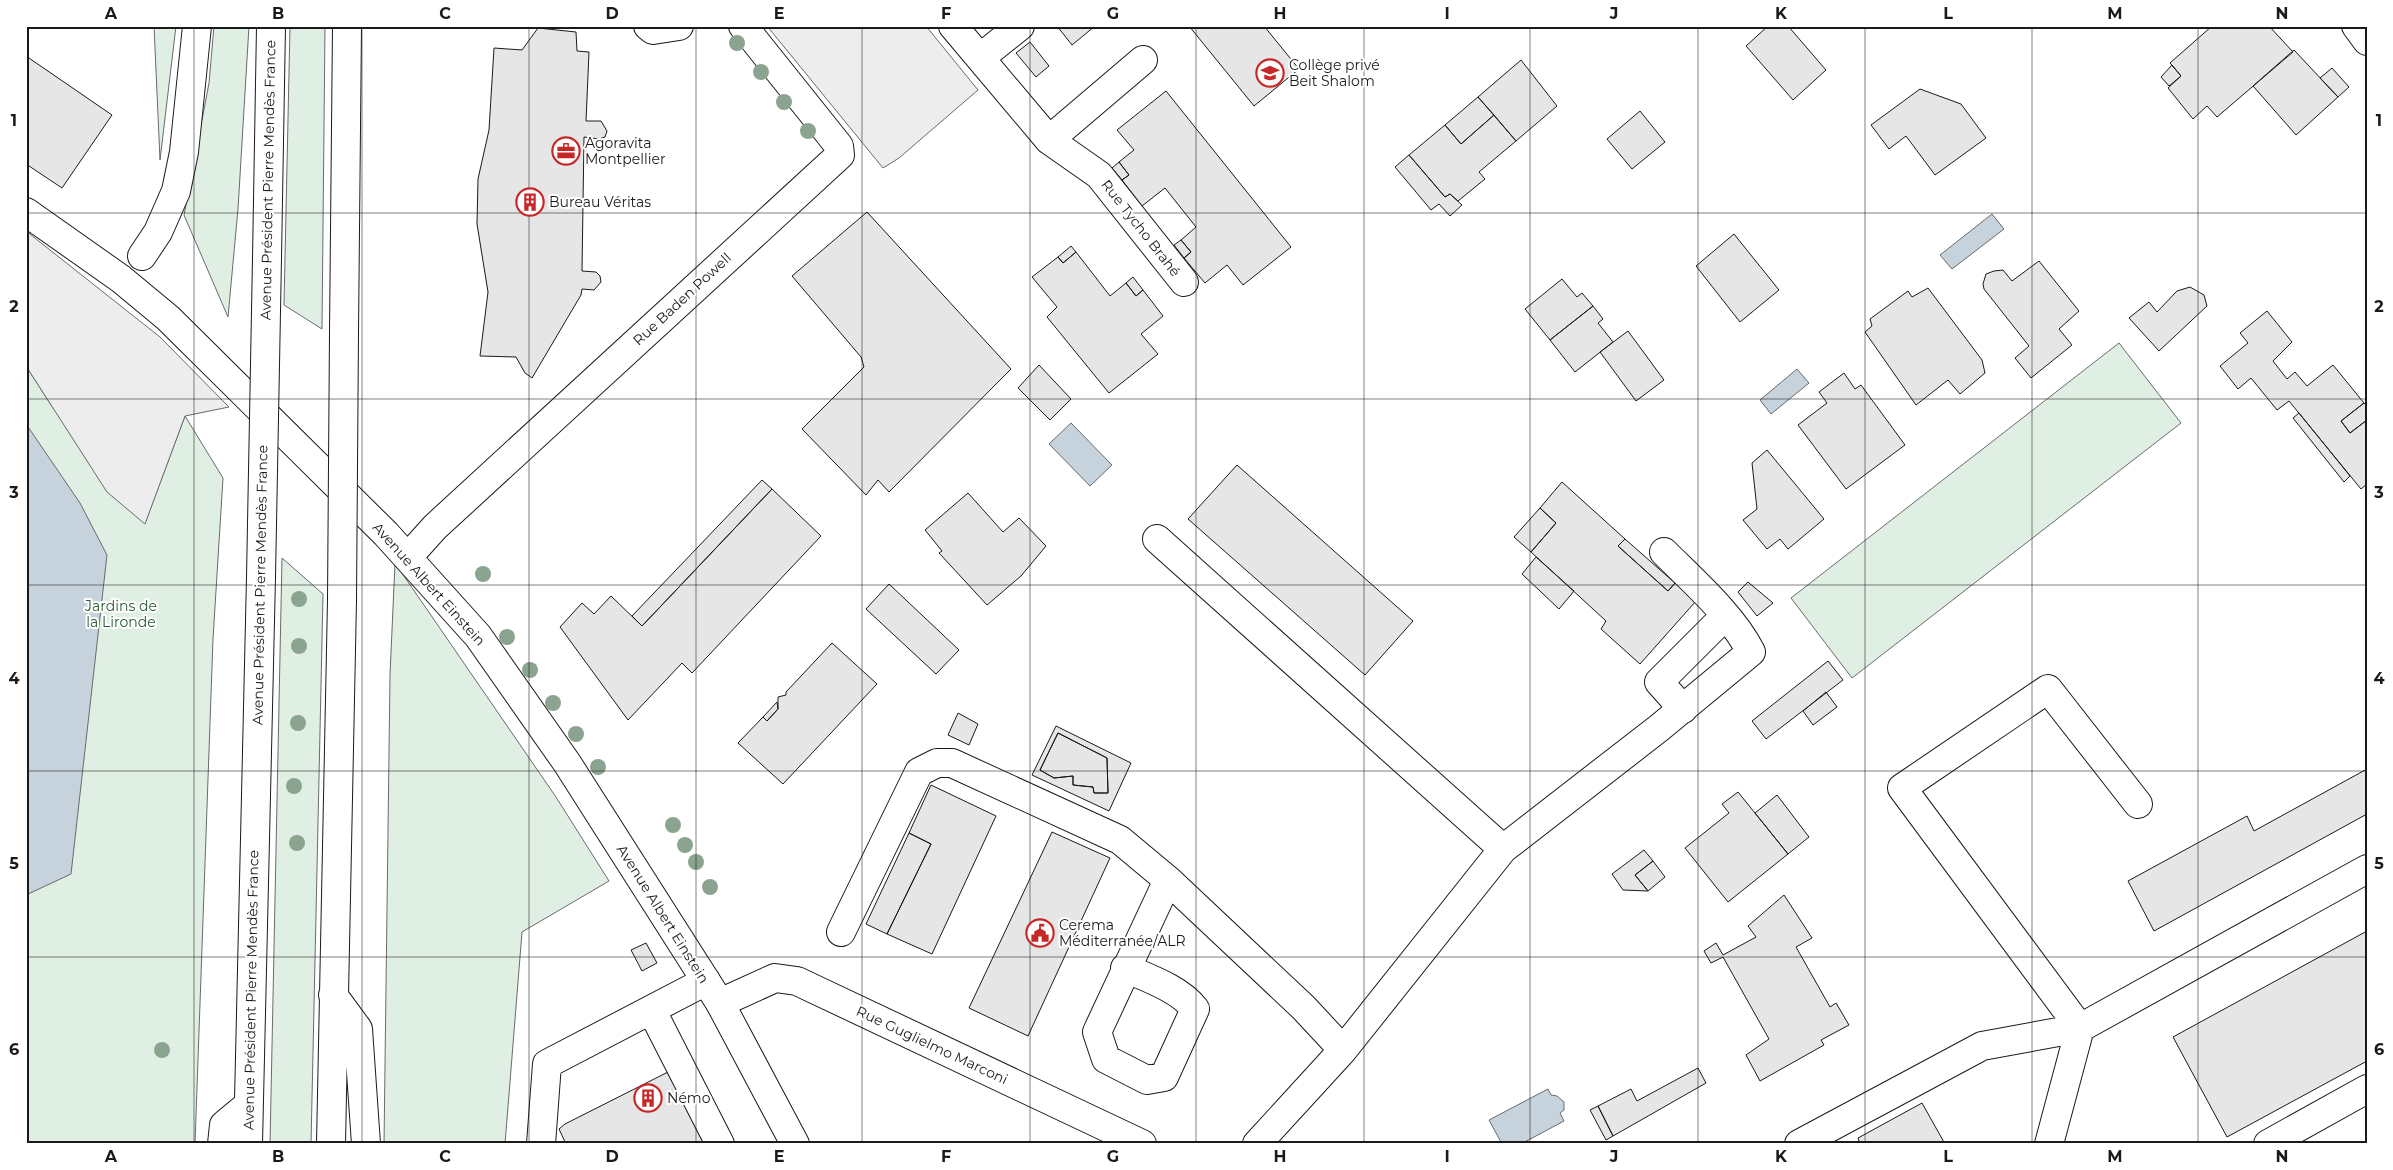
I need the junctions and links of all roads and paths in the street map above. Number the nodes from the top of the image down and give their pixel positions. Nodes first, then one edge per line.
1 (197, 26) edge
2 (271, 26) edge
3 (347, 26) edge
4 (648, 26) edge
5 (680, 26) edge
6 (743, 26) edge
7 (953, 26) edge
8 (1020, 26) edge
9 (2356, 26) edge
10 (2367, 41) edge
11 (980, 58) junction
12 (1144, 60) dead end
13 (1049, 140) junction
14 (26, 212) edge
15 (121, 279) junction
16 (1184, 282) dead end
17 (1157, 538) dead end
18 (1664, 552) dead end
19 (408, 557) junction
20 (1725, 616) junction
21 (1683, 709) junction
22 (2138, 804) dead end
23 (1503, 849) junction
24 (2367, 869) edge
25 (1168, 880) junction
26 (841, 932) dead end
27 (1126, 968) dead end
28 (713, 992) junction
29 (334, 995) junction
30 (652, 1011) junction
31 (2080, 1028) junction
32 (1343, 1050) junction
33 (2367, 1089) edge
34 (248, 1105) junction
35 (222, 1144) edge
36 (248, 1144) edge
37 (331, 1144) edge
38 (366, 1144) edge
39 (541, 1144) edge
40 (720, 1144) edge
41 (795, 1144) edge
42 (1142, 1144) edge
43 (1257, 1144) edge
44 (1799, 1144) edge
45 (2049, 1144) edge
46 (2268, 1144) edge

1 - 15 main road
2 - 34 main road, Avenue Président Pierre Mendès France, bridge
3 - 29 main road, bridge
4 - 5 main road
6 - 19 main road, Rue Baden Powell
7 - 11 main road, Rue Tycho Brahé
8 - 11 main road
9 - 10 main road
11 - 13 main road, Rue Tycho Brahé
12 - 13 main road
13 - 16 main road, Rue Tycho Brahé
14 - 15 main road, Avenue Albert Einstein
15 - 19 main road, Avenue Albert Einstein
17 - 23 main road
18 - 20 main road
19 - 28 main road, Avenue Albert Einstein
20 - 21 main road
20 - 21 main road
21 - 23 main road
22 - 31 main road
23 - 32 main road
24 - 31 main road
25 - 26 main road
25 - 27 main road
25 - 32 main road
28 - 30 main road, Rue Guglielmo Marconi
28 - 41 main road, Avenue Albert Einstein
28 - 42 main road, Rue Guglielmo Marconi
29 - 37 main road
29 - 38 main road
30 - 39 main road, Rue Guglielmo Marconi
30 - 40 main road
31 - 44 main road
31 - 45 main road
32 - 43 main road
33 - 46 main road
34 - 35 main road
34 - 36 main road, Avenue Président Pierre Mendès France

